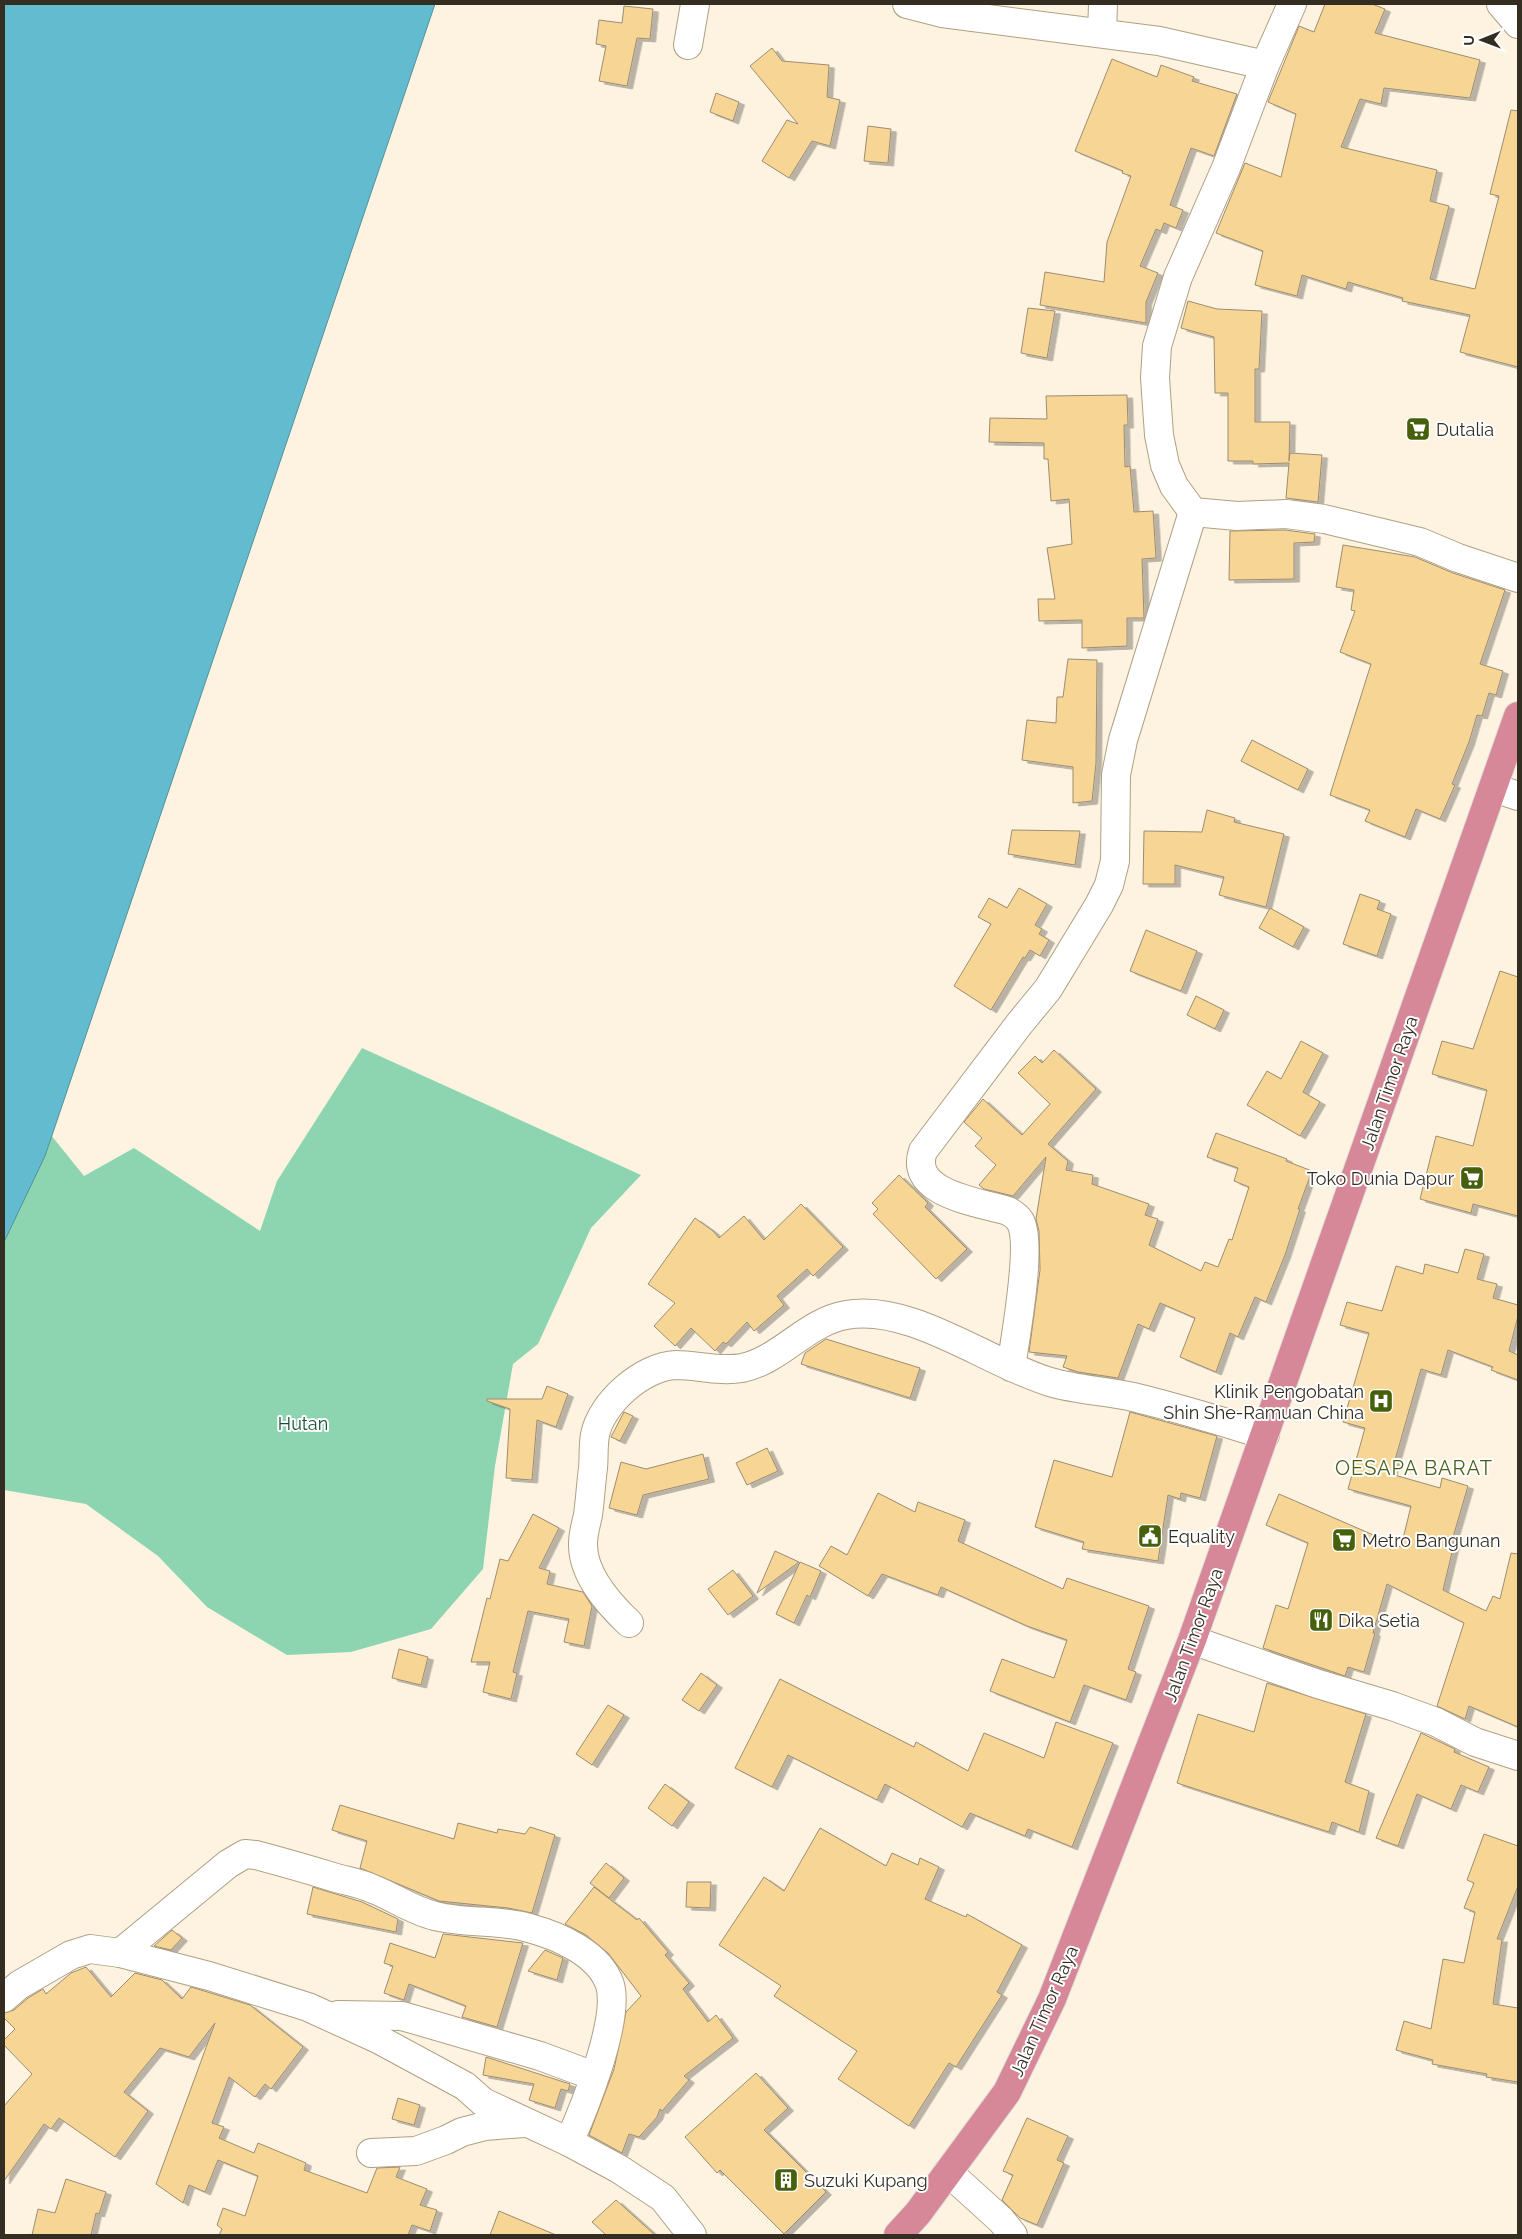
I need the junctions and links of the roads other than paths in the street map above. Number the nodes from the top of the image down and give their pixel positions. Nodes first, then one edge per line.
1 (695, 4) edge
2 (907, 4) edge
3 (1104, 4) edge
4 (1292, 4) edge
5 (1501, 4) edge
6 (1518, 24) edge
7 (1102, 34) junction
8 (688, 45) dead end
9 (1265, 65) junction
10 (1193, 512) junction
11 (1518, 578) edge
12 (1518, 716) edge
13 (1506, 792) edge
14 (1011, 1367) junction
15 (1265, 1435) junction
16 (629, 1623) dead end
17 (1192, 1640) junction
18 (1518, 1756) edge
19 (120, 1953) junction
20 (4, 1998) edge
21 (324, 2013) junction
22 (594, 2076) junction
23 (528, 2123) junction
24 (569, 2142) junction
25 (370, 2153) dead end
26 (948, 2172) junction
27 (692, 2235) edge
28 (898, 2235) edge
29 (1013, 2235) edge

1 - 8 street
2 - 7 street
3 - 7 street
4 - 9 street
5 - 6 street
7 - 9 street
9 - 10 street
10 - 11 street
10 - 14 street
12 - 13 highway, Jalan Timor Raya
13 - 15 highway, Jalan Timor Raya
14 - 15 street
14 - 16 street
15 - 17 highway, Jalan Timor Raya
17 - 18 street
17 - 26 highway, Jalan Timor Raya
19 - 20 street
19 - 21 street
19 - 22 street
21 - 22 street
21 - 23 street
22 - 24 street
23 - 24 street
23 - 25 street
24 - 27 street
26 - 28 highway, Jalan Timor Raya
26 - 29 street

